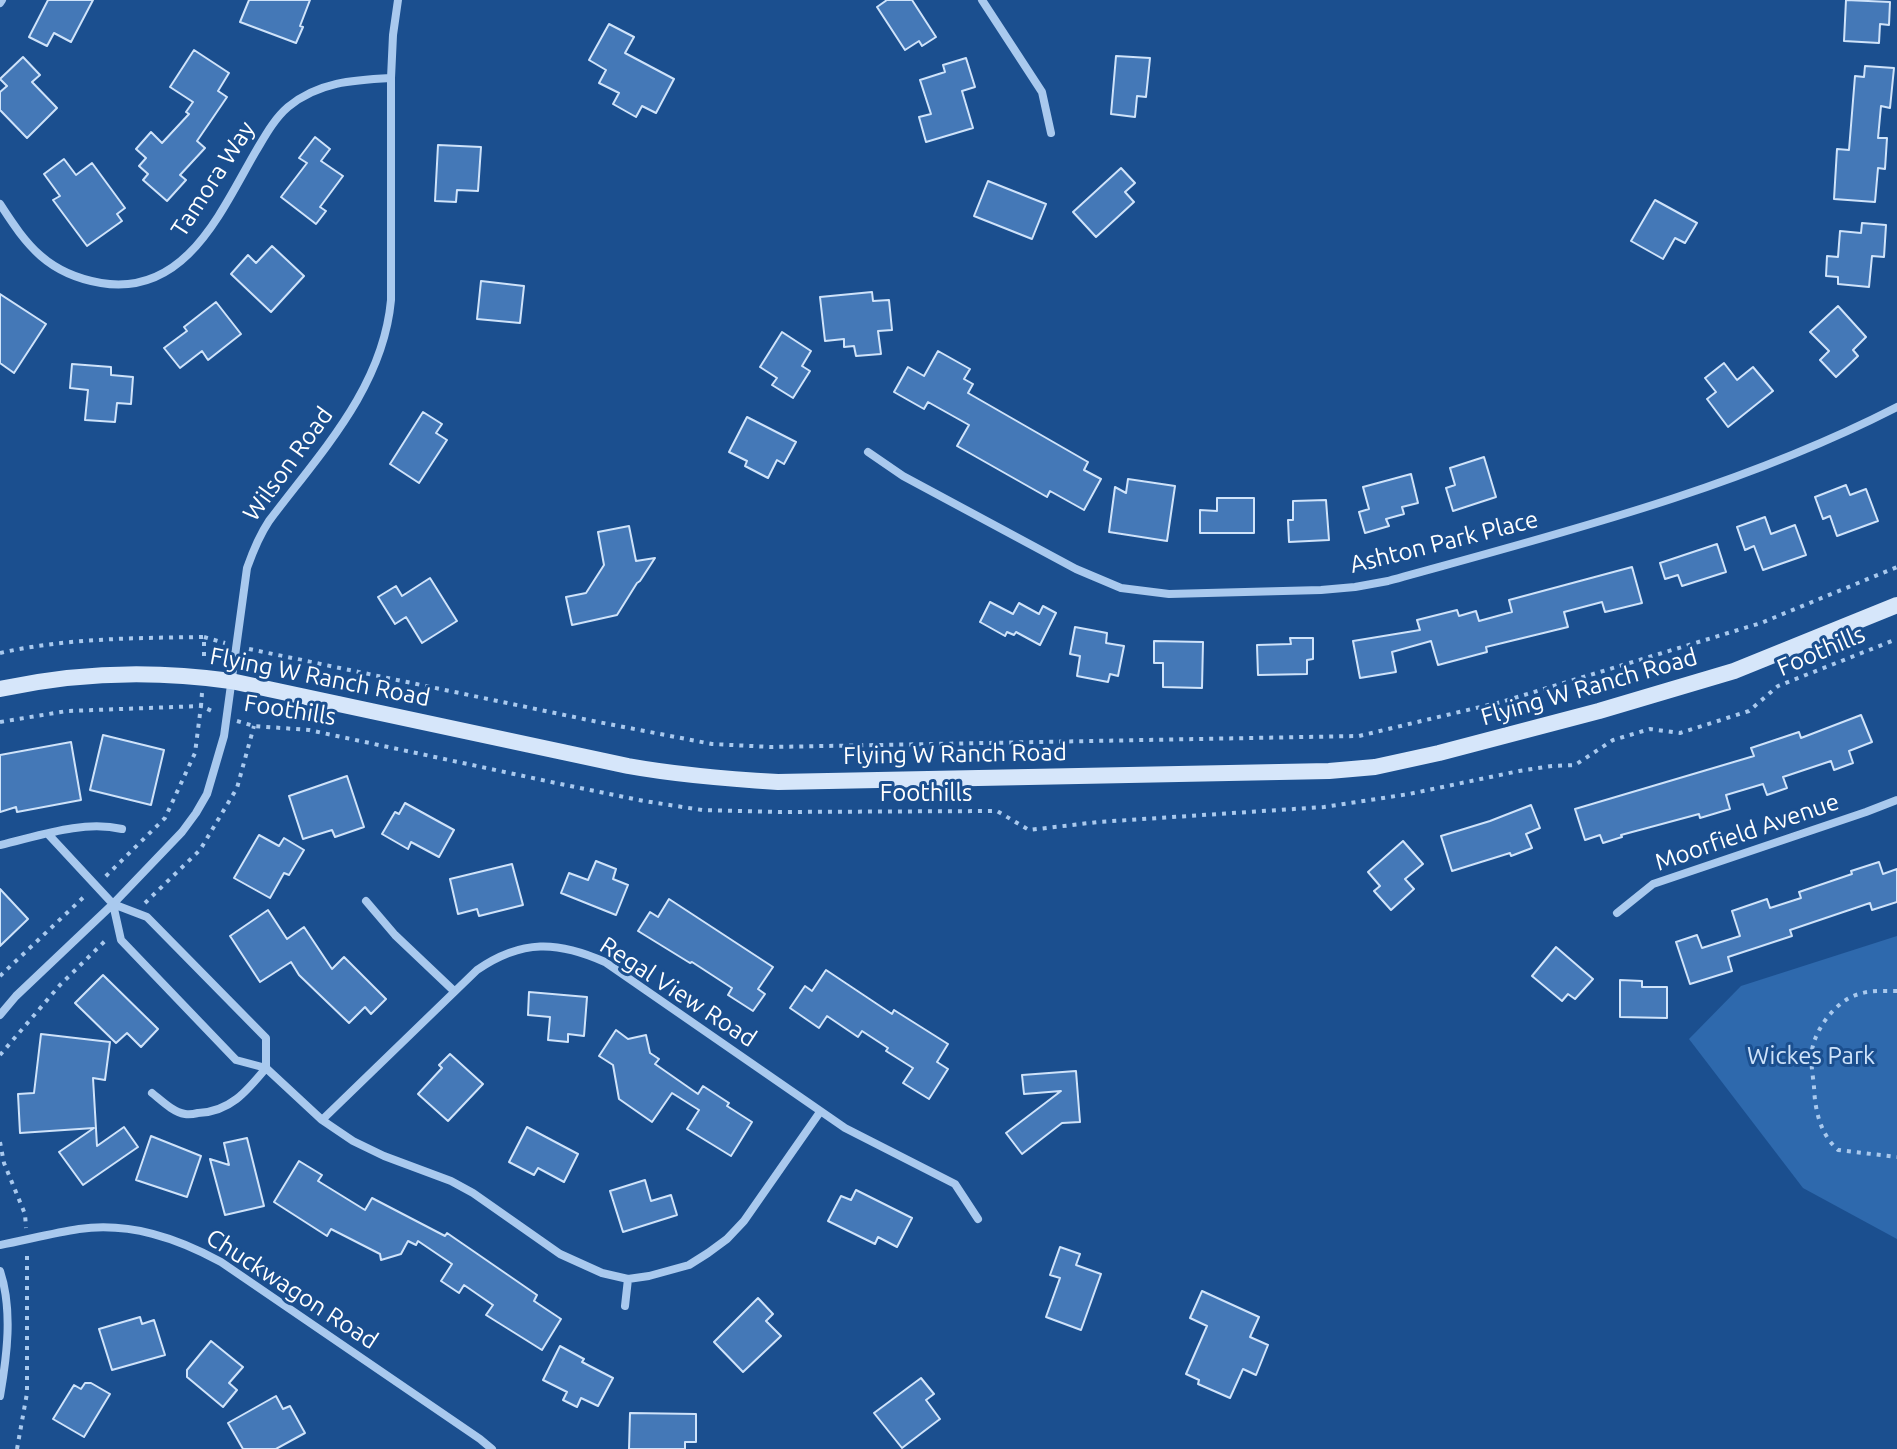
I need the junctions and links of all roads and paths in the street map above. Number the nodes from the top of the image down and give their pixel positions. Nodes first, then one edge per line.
1 (398, 0) edge
2 (982, 0) edge
3 (391, 78) junction
4 (1051, 133) dead end
5 (0, 204) edge
6 (1897, 407) edge
7 (868, 452) dead end
8 (1897, 567) edge
9 (1897, 605) edge
10 (204, 637) junction
11 (1897, 639) edge
12 (235, 645) junction
13 (0, 653) edge
14 (204, 677) junction
15 (231, 681) junction
16 (0, 689) edge
17 (201, 706) junction
18 (226, 717) junction
19 (0, 722) edge
20 (1897, 800) edge
21 (122, 829) dead end
22 (48, 834) junction
23 (0, 845) edge
24 (96, 885) junction
25 (366, 901) dead end
26 (113, 904) junction
27 (1617, 913) dead end
28 (0, 976) edge
29 (454, 991) junction
30 (1897, 991) edge
31 (0, 1015) edge
32 (266, 1068) junction
33 (152, 1093) dead end
34 (820, 1112) junction
35 (322, 1120) junction
36 (0, 1142) edge
37 (1897, 1157) edge
38 (978, 1219) dead end
39 (26, 1240) junction
40 (0, 1245) edge
41 (0, 1271) edge
42 (628, 1279) junction
43 (625, 1306) dead end
44 (0, 1396) edge
45 (17, 1449) edge
46 (492, 1449) edge

1 - 3 street, Wilson Road
2 - 4 street
3 - 5 street, Tamora Way
3 - 12 street, Wilson Road
6 - 7 street, Ashton Park Place
8 - 12 path
9 - 15 street, Flying W Ranch Road
10 - 12 path
10 - 13 path
10 - 14 path
11 - 18 path, Foothills
12 - 15 street, Wilson Road
14 - 15 street, Flying W Ranch Road
14 - 16 street, Flying W Ranch Road
14 - 17 path
15 - 18 street, Wilson Road
17 - 18 path, Foothills
17 - 19 path
17 - 24 path
18 - 26 street, Wilson Road
20 - 27 street, Moorfield Avenue
21 - 22 street
22 - 23 street
22 - 24 street
24 - 26 street
24 - 28 path
25 - 29 street
26 - 31 street, Wilson Road
26 - 32 street
26 - 32 street
29 - 34 street, Regal View Road
29 - 35 street, Regal View Road
30 - 37 path
32 - 33 street
32 - 35 street
34 - 38 street, Regal View Road
34 - 42 street
35 - 42 street
36 - 39 path
39 - 40 street, Chuckwagon Road
39 - 45 path
39 - 46 street, Chuckwagon Road
41 - 44 street
42 - 43 street

